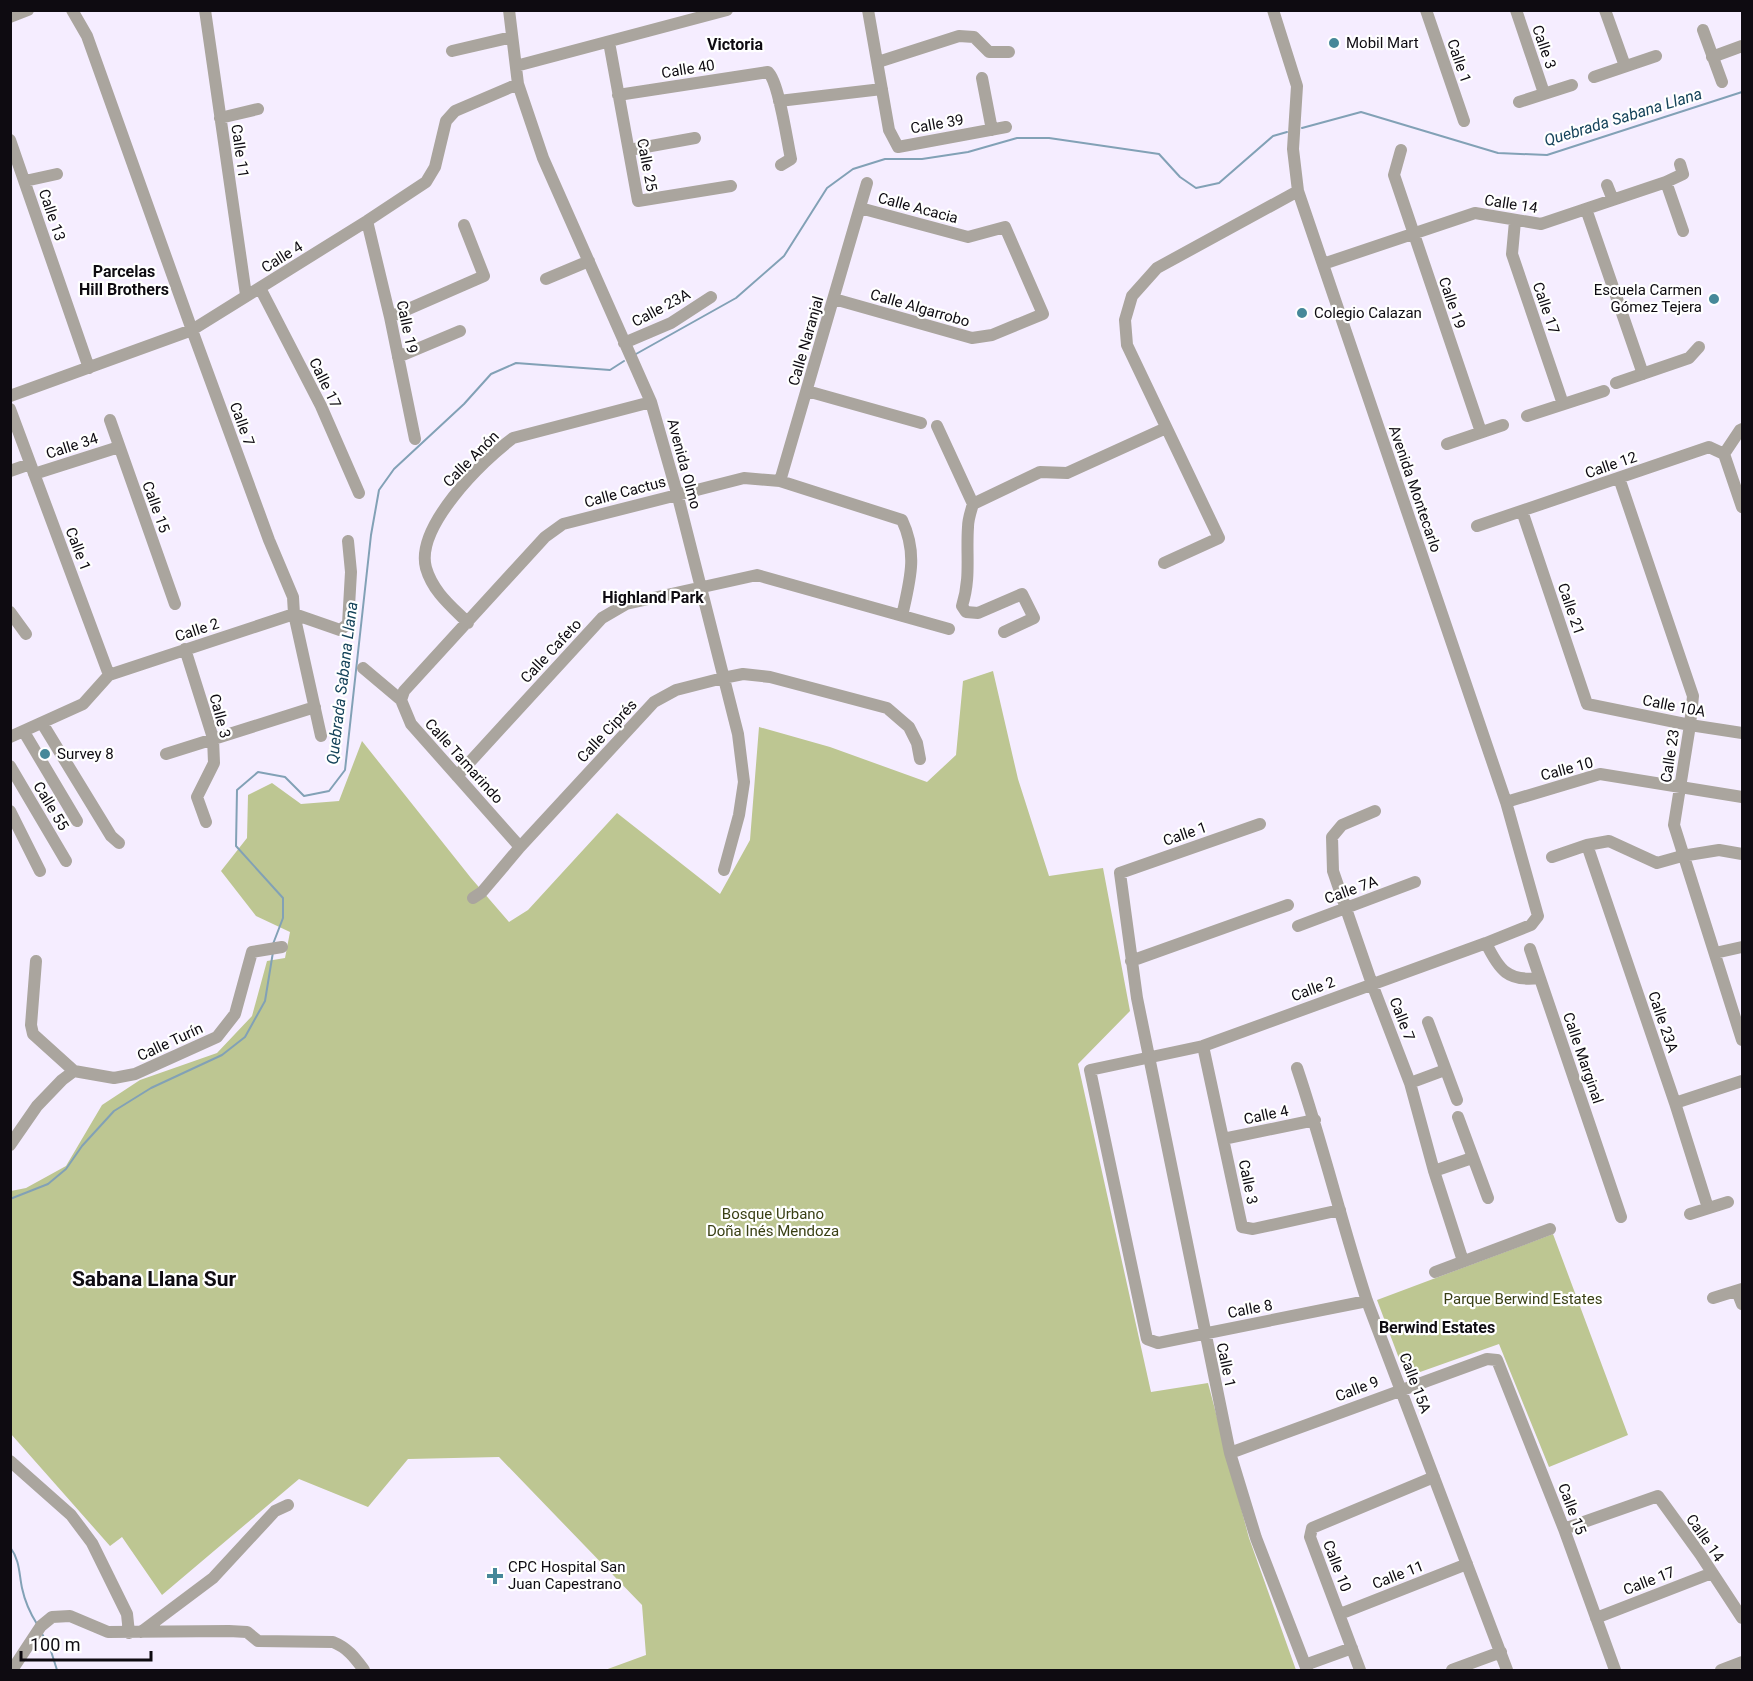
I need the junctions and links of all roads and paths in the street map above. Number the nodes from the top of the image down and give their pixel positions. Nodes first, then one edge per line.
1 (28, 10) edge
2 (72, 10) edge
3 (205, 10) edge
4 (509, 10) edge
5 (727, 10) edge
6 (868, 10) edge
7 (1426, 10) edge
8 (1516, 10) edge
9 (1605, 10) edge
10 (1277, 12) edge
11 (709, 13) edge
12 (10, 17) edge
13 (1703, 30) dead end
14 (512, 37) junction
15 (609, 42) junction
16 (1743, 46) edge
17 (452, 51) dead end
18 (1009, 52) dead end
19 (1656, 56) dead end
20 (1712, 57) junction
21 (878, 62) junction
22 (516, 66) junction
23 (1625, 66) junction
24 (1594, 77) dead end
25 (982, 78) dead end
26 (1722, 82) dead end
27 (518, 84) junction
28 (1572, 85) dead end
29 (882, 89) junction
30 (1544, 93) junction
31 (618, 95) junction
32 (779, 101) junction
33 (1519, 102) dead end
34 (258, 109) dead end
35 (220, 118) junction
36 (1464, 121) dead end
37 (1006, 128) dead end
38 (992, 130) junction
39 (695, 138) dead end
40 (10, 140) edge
41 (629, 150) junction
42 (1401, 150) dead end
43 (1680, 164) dead end
44 (781, 165) dead end
45 (57, 174) dead end
46 (25, 182) junction
47 (1666, 182) junction
48 (867, 183) dead end
49 (1607, 185) dead end
50 (730, 186) dead end
51 (1298, 191) junction
52 (1613, 200) junction
53 (861, 208) junction
54 (1586, 209) junction
55 (367, 221) junction
56 (1515, 221) junction
57 (464, 225) dead end
58 (1683, 231) dead end
59 (1412, 234) junction
60 (589, 261) junction
61 (1323, 264) junction
62 (546, 279) dead end
63 (260, 288) junction
64 (246, 295) junction
65 (711, 297) dead end
66 (834, 299) junction
67 (390, 317) junction
68 (1032, 318) joint
69 (192, 330) junction
70 (460, 331) dead end
71 (624, 343) junction
72 (1699, 347) dead end
73 (398, 357) junction
74 (88, 368) junction
75 (1643, 374) junction
76 (1616, 383) dead end
77 (807, 391) junction
78 (1604, 391) dead end
79 (10, 396) edge
80 (651, 402) junction
81 (1563, 404) junction
82 (10, 409) edge
83 (1527, 416) dead end
84 (110, 420) dead end
85 (921, 423) dead end
86 (1503, 425) dead end
87 (937, 426) dead end
88 (1166, 428) junction
89 (1743, 429) edge
90 (1480, 432) junction
91 (415, 439) dead end
92 (1447, 444) dead end
93 (119, 447) junction
94 (1724, 454) junction
95 (32, 469) junction
96 (10, 471) edge
97 (1618, 478) junction
98 (780, 481) junction
99 (359, 493) dead end
100 (677, 494) junction
101 (973, 504) junction
102 (1743, 507) edge
103 (1522, 511) junction
104 (1477, 526) dead end
105 (348, 541) dead end
106 (1164, 563) dead end
107 (700, 586) junction
108 (175, 604) dead end
109 (294, 614) junction
110 (12, 616) edge
111 (902, 616) junction
112 (468, 623) junction
113 (949, 629) dead end
114 (1005, 632) dead end
115 (26, 634) dead end
116 (185, 649) junction
117 (363, 668) dead end
118 (110, 675) junction
119 (723, 678) junction
120 (401, 700) junction
121 (1600, 706) joint
122 (315, 707) junction
123 (42, 723) junction
124 (1690, 725) junction
125 (24, 732) junction
126 (1743, 733) edge
127 (321, 736) dead end
128 (10, 737) edge
129 (213, 738) junction
130 (166, 754) dead end
131 (920, 759) dead end
132 (10, 766) edge
133 (457, 776) junction
134 (1680, 786) junction
135 (1743, 796) edge
136 (1506, 802) junction
137 (10, 811) edge
138 (1375, 811) dead end
139 (77, 821) dead end
140 (206, 822) dead end
141 (1260, 824) dead end
142 (120, 843) dead end
143 (1587, 845) junction
144 (520, 847) junction
145 (1743, 854) edge
146 (1682, 856) junction
147 (1552, 857) dead end
148 (66, 861) dead end
149 (724, 870) dead end
150 (40, 871) dead end
151 (1415, 882) dead end
152 (473, 898) dead end
153 (1288, 905) dead end
154 (1345, 908) junction
155 (1298, 926) dead end
156 (1486, 943) junction
157 (282, 947) dead end
158 (1743, 947) edge
159 (1530, 949) dead end
160 (1715, 953) junction
161 (36, 962) dead end
162 (1131, 962) junction
163 (1539, 978) junction
164 (1372, 984) junction
165 (1428, 1022) dead end
166 (1743, 1040) edge
167 (1203, 1046) junction
168 (1148, 1057) junction
169 (1297, 1068) dead end
170 (1445, 1070) junction
171 (74, 1071) junction
172 (1743, 1081) edge
173 (1410, 1083) junction
174 (1457, 1100) dead end
175 (1675, 1103) junction
176 (1458, 1117) dead end
177 (1315, 1120) junction
178 (1223, 1140) junction
179 (10, 1145) edge
180 (1472, 1158) junction
181 (1434, 1171) junction
182 (1488, 1198) dead end
183 (1728, 1202) dead end
184 (1708, 1208) junction
185 (1340, 1210) junction
186 (1690, 1214) dead end
187 (1621, 1217) dead end
188 (1550, 1229) dead end
189 (1463, 1261) junction
190 (1435, 1272) dead end
191 (1740, 1290) edge
192 (1713, 1298) dead end
193 (1367, 1301) junction
194 (1743, 1304) edge
195 (1145, 1332) joint
196 (1204, 1334) junction
197 (1497, 1360) joint
198 (1402, 1389) junction
199 (1230, 1453) junction
200 (10, 1461) edge
201 (1434, 1477) junction
202 (288, 1505) dead end
203 (1564, 1529) junction
204 (1467, 1564) junction
205 (1712, 1573) junction
206 (1340, 1614) junction
207 (1596, 1618) junction
208 (1743, 1618) edge
209 (135, 1633) junction
210 (1352, 1648) junction
211 (1500, 1652) junction
212 (1743, 1662) edge
213 (1306, 1668) edge
214 (12, 1671) edge
215 (364, 1671) edge
216 (1360, 1671) edge
217 (1452, 1671) edge
218 (1507, 1671) edge
219 (1616, 1671) edge
220 (1721, 1671) edge

1 - 12 street
2 - 69 street, Calle 7
3 - 35 street, Calle 11
4 - 14 street
5 - 11 street
6 - 21 street, Calle 39
7 - 36 street, Calle 1
8 - 30 street, Calle 3
9 - 23 street
10 - 51 street, Avenida Montecarlo
11 - 15 street
13 - 20 street
14 - 17 street
14 - 22 street
15 - 22 street
15 - 31 street, Calle 25
16 - 20 street
18 - 21 street
19 - 23 street
20 - 26 street
21 - 29 street, Calle 39
22 - 27 street
23 - 24 street
25 - 38 street
27 - 55 street, Calle 4
27 - 60 street, Avenida Olmo
28 - 30 street
29 - 32 street
29 - 38 street, Calle 39
30 - 33 street
31 - 32 street, Calle 40
31 - 41 street, Calle 25
32 - 44 street, Calle 40
34 - 35 street
35 - 64 street, Calle 11
37 - 38 street, Calle 39
39 - 41 street
40 - 46 street, Calle 13
41 - 50 street, Calle 25
42 - 59 street, Calle 19
43 - 47 street
45 - 46 street
46 - 74 street, Calle 13
47 - 52 street, Calle 14
47 - 58 street
48 - 53 street, Calle Naranjal
49 - 52 street
51 - 61 street, Avenida Montecarlo
51 - 88 street
52 - 54 street, Calle 14
53 - 66 street, Calle Naranjal
53 - 68 street, Calle Acacia
54 - 56 street, Calle 14
54 - 75 street
55 - 63 street, Calle 4
55 - 67 street, Calle 19
56 - 59 street, Calle 14
56 - 81 street, Calle 17
57 - 67 street
59 - 61 street, Calle 14
59 - 90 street, Calle 19
60 - 62 street
60 - 71 street, Avenida Olmo
61 - 136 street, Avenida Montecarlo
63 - 64 street, Calle 4
63 - 99 street, Calle 17
64 - 69 street, Calle 4
65 - 71 street, Calle 23A
66 - 68 street, Calle Algarrobo
66 - 77 street, Calle Naranjal
67 - 73 street, Calle 19
69 - 74 street, Calle 4
69 - 109 street, Calle 7
70 - 73 street
71 - 80 street, Avenida Olmo
72 - 75 street
73 - 91 street, Calle 19
74 - 79 street, Calle 4
75 - 76 street
77 - 85 street
77 - 98 street, Calle Naranjal
78 - 81 street
80 - 100 street, Avenida Olmo
80 - 112 street, Calle Anón
81 - 83 street
82 - 95 street, Calle 1
84 - 93 street, Calle 15
86 - 90 street
87 - 101 street
88 - 101 street
88 - 106 street
89 - 94 street
90 - 92 street
93 - 95 street, Calle 34
93 - 108 street, Calle 15
94 - 97 street, Calle 12
94 - 102 street
95 - 96 street, Calle 34
95 - 118 street, Calle 1
97 - 103 street, Calle 12
97 - 124 street, Calle 23
98 - 100 street, Calle Cactus
98 - 111 street, Calle Cactus
100 - 107 street, Avenida Olmo
100 - 112 street, Calle Cactus
101 - 114 street
103 - 104 street, Calle 12
103 - 121 street, Calle 21
105 - 109 street
107 - 111 street, Calle Cafeto
107 - 119 street, Avenida Olmo
107 - 133 street, Calle Cafeto
109 - 116 street, Calle 2
109 - 122 street, Calle 7
110 - 115 street
111 - 113 street, Calle Cafeto
112 - 120 street, Calle Cactus
116 - 118 street, Calle 2
116 - 129 street, Calle 3
117 - 120 street, Calle Tamarindo
118 - 123 street
119 - 131 street, Calle Ciprés
119 - 144 street, Calle Ciprés
119 - 149 street, Avenida Olmo
120 - 133 street, Calle Tamarindo
121 - 124 street, Calle 10A
122 - 127 street, Calle 7
122 - 129 street
123 - 125 street
123 - 142 street
124 - 126 street, Calle 10A
124 - 134 street, Calle 23
125 - 128 street
125 - 139 street
129 - 130 street
129 - 140 street, Calle 3
132 - 148 street, Calle 55
133 - 144 street, Calle Tamarindo
134 - 135 street, Calle 10
134 - 136 street, Calle 10
134 - 146 street, Calle 23
136 - 156 street, Avenida Montecarlo
137 - 150 street
138 - 154 street, Calle 7
141 - 162 street, Calle 1
143 - 146 street
143 - 147 street
143 - 175 street, Calle 23A
144 - 152 street, Calle Ciprés
145 - 146 street
146 - 160 street, Calle 23
151 - 154 street, Calle 7A
153 - 162 street
154 - 155 street, Calle 7A
154 - 164 street, Calle 7
156 - 163 street
156 - 164 street, Calle 2
157 - 171 street, Calle Turín
158 - 160 street
159 - 163 street, Calle Marginal
160 - 166 street, Calle 23
161 - 171 street
162 - 168 street, Calle 1
163 - 187 street, Calle Marginal
164 - 167 street, Calle 2
164 - 173 street, Calle 7
165 - 170 street
167 - 168 street, Calle 2
167 - 178 street, Calle 3
168 - 195 street, Calle 2
168 - 196 street, Calle 1
169 - 177 street, Calle 15A
170 - 173 street
170 - 174 street
171 - 179 street
172 - 175 street
173 - 181 street, Calle 7
175 - 184 street, Calle 23A
176 - 180 street
177 - 178 street, Calle 4
177 - 185 street, Calle 15A
178 - 185 street, Calle 3
180 - 181 street
180 - 182 street
181 - 189 street, Calle 7
183 - 184 street
184 - 186 street
185 - 193 street, Calle 15A
188 - 189 street
189 - 190 street
191 - 192 street
191 - 194 street
193 - 196 street, Calle 8
193 - 198 street, Calle 15A
195 - 196 street, Calle 8
196 - 199 street, Calle 1
197 - 198 street, Calle 9
197 - 203 street, Calle 15
198 - 199 street, Calle 9
198 - 201 street, Calle 15A
199 - 213 street, Calle 1
200 - 209 street
201 - 204 street, Calle 15A
201 - 206 street, Calle 10
202 - 209 street
203 - 205 street, Calle 14
203 - 207 street, Calle 15
204 - 206 street, Calle 11
204 - 211 street, Calle 15A
205 - 207 street, Calle 17
205 - 208 street, Calle 14
206 - 210 street, Calle 10
207 - 219 street, Calle 15
209 - 214 street
209 - 215 street
210 - 213 street
210 - 216 street, Calle 10
211 - 217 street
211 - 218 street, Calle 15A
212 - 220 street

